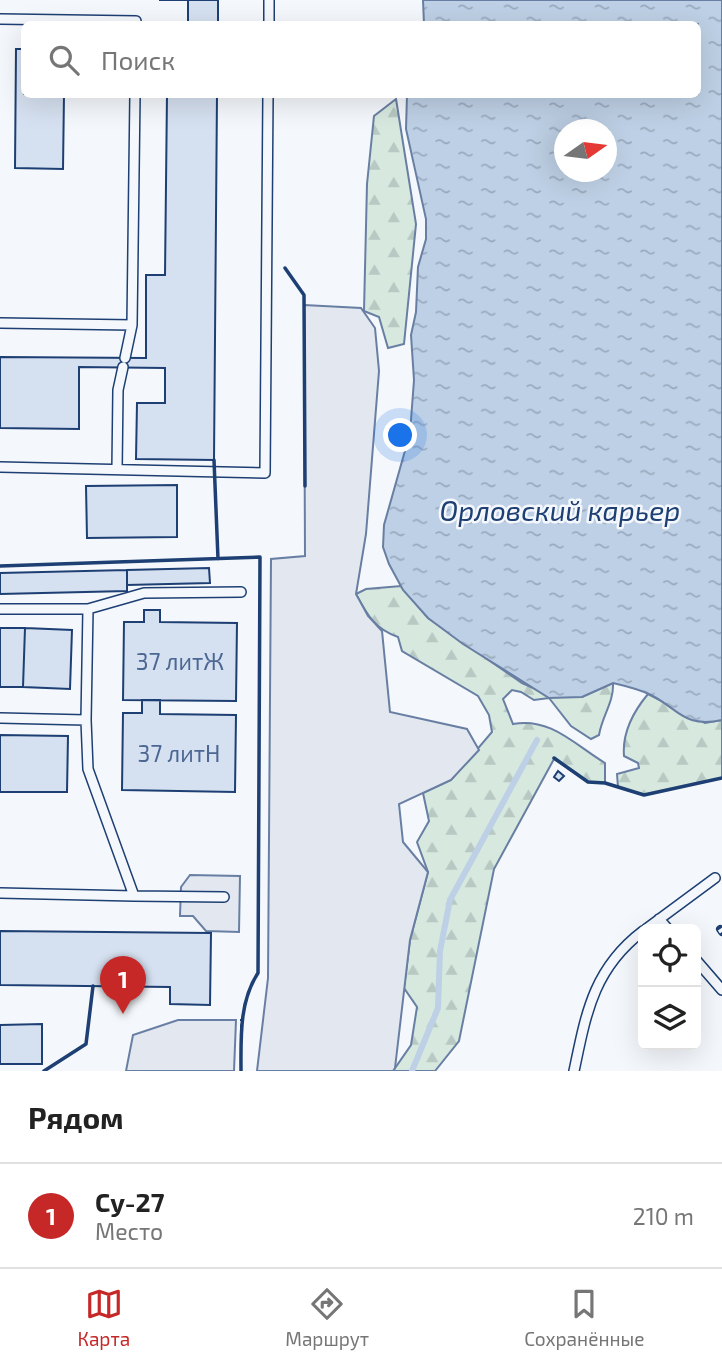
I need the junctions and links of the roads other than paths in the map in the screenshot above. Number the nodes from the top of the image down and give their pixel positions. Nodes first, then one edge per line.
1 (269, 0) edge
2 (0, 19) edge
3 (136, 21) edge
4 (269, 21) edge
5 (135, 98) edge
6 (268, 98) edge
7 (0, 323) edge
8 (132, 325) junction
9 (0, 467) edge
10 (117, 469) junction
11 (241, 592) dead end
12 (0, 609) edge
13 (88, 609) junction
14 (0, 718) edge
15 (86, 720) junction
16 (715, 878) dead end
17 (0, 893) edge
18 (134, 896) junction
19 (223, 897) dead end
20 (659, 919) junction
21 (653, 924) edge
22 (664, 924) edge
23 (638, 937) edge
24 (701, 966) edge
25 (722, 990) edge
26 (573, 1071) edge

1 - 4 lane
2 - 3 lane
5 - 8 lane
6 - 10 lane
7 - 8 lane
8 - 10 lane
9 - 10 lane
11 - 13 lane
12 - 13 lane
13 - 15 lane
14 - 15 lane
15 - 18 lane
16 - 20 lane
17 - 18 lane
18 - 19 lane
20 - 21 lane
20 - 22 lane
23 - 26 lane
24 - 25 lane

